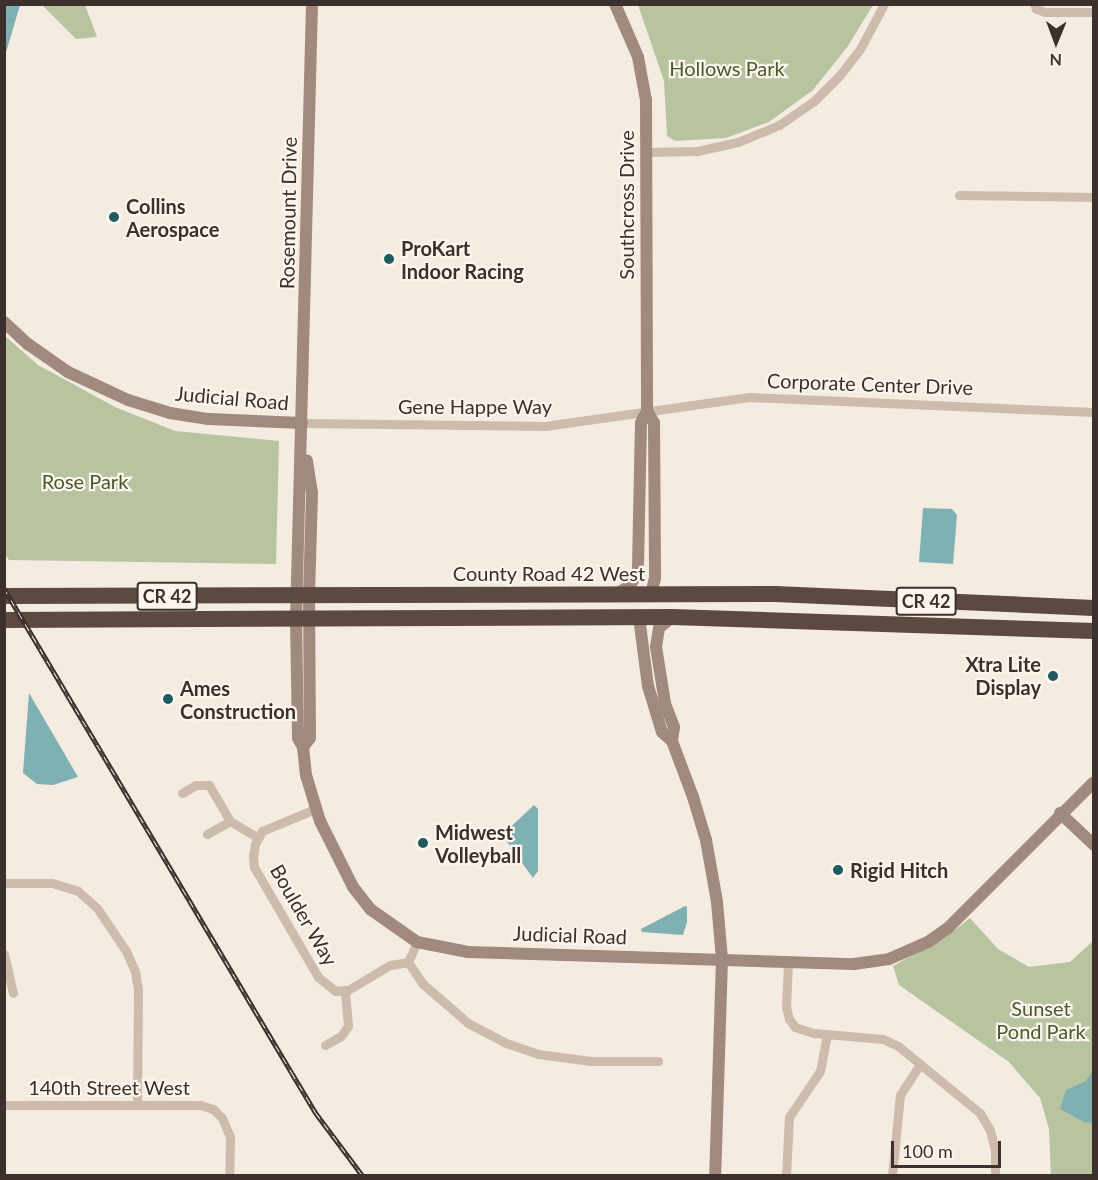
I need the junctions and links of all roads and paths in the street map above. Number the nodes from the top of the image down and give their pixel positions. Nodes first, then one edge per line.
1 (312, 4) edge
2 (615, 4) edge
3 (884, 4) edge
4 (1034, 4) edge
5 (1094, 12) edge
6 (646, 152) junction
7 (959, 195) dead end
8 (1094, 197) edge
9 (4, 322) edge
10 (647, 411) junction
11 (1094, 412) edge
12 (302, 423) junction
13 (618, 594) junction
14 (651, 594) junction
15 (775, 594) junction
16 (303, 595) junction
17 (4, 596) edge
18 (1094, 608) edge
19 (639, 617) junction
20 (672, 617) junction
21 (535, 618) junction
22 (303, 619) junction
23 (4, 620) edge
24 (1094, 631) edge
25 (672, 741) junction
26 (1094, 782) edge
27 (182, 793) dead end
28 (315, 809) junction
29 (1060, 813) junction
30 (230, 821) junction
31 (207, 834) dead end
32 (258, 838) junction
33 (1094, 845) edge
34 (4, 883) edge
35 (417, 942) junction
36 (4, 954) edge
37 (722, 959) junction
38 (408, 962) junction
39 (788, 963) junction
40 (345, 990) junction
41 (13, 993) dead end
42 (827, 1035) junction
43 (325, 1045) dead end
44 (658, 1061) dead end
45 (920, 1064) junction
46 (137, 1104) junction
47 (4, 1105) edge
48 (229, 1176) edge
49 (715, 1176) edge
50 (786, 1176) edge
51 (892, 1176) edge
52 (995, 1176) edge

1 - 12 street, Rosemount Drive
2 - 6 street, Southcross Drive
3 - 6 street
4 - 5 street
6 - 10 street, Southcross Drive
7 - 8 street
9 - 12 street, Judicial Road
10 - 11 street, Corporate Center Drive
10 - 12 street, Gene Happe Way
10 - 13 street, Southcross Drive
10 - 14 street, Southcross Drive
12 - 16 street, Rosemount Drive
13 - 14 highway, County Road 42 West / CR 42
13 - 16 highway, County Road 42 West / CR 42
14 - 15 highway, County Road 42 West / CR 42
14 - 21 highway
15 - 18 highway, County Road 42 West / CR 42
15 - 19 highway
16 - 17 highway, County Road 42 West / CR 42
16 - 22 street, Judicial Road
19 - 20 highway, CR 42
19 - 21 highway, CR 42
19 - 25 street
20 - 24 highway, CR 42
20 - 25 street
21 - 22 highway, CR 42
22 - 23 highway, CR 42
22 - 28 street, Judicial Road
25 - 37 street
26 - 29 street, Judicial Road
27 - 30 street
28 - 32 street
28 - 35 street, Judicial Road
29 - 33 street
29 - 39 street, Judicial Road
30 - 31 street
30 - 32 street
32 - 40 street, Boulder Way
34 - 46 street
35 - 37 street, Judicial Road
35 - 38 street
36 - 41 street
37 - 39 street, Judicial Road
37 - 49 street
38 - 40 street, Boulder Way
38 - 44 street
39 - 42 street
40 - 43 street
42 - 45 street
42 - 50 street
45 - 51 street
45 - 52 street
46 - 47 street, 140th Street West
46 - 48 street, 140th Street West

